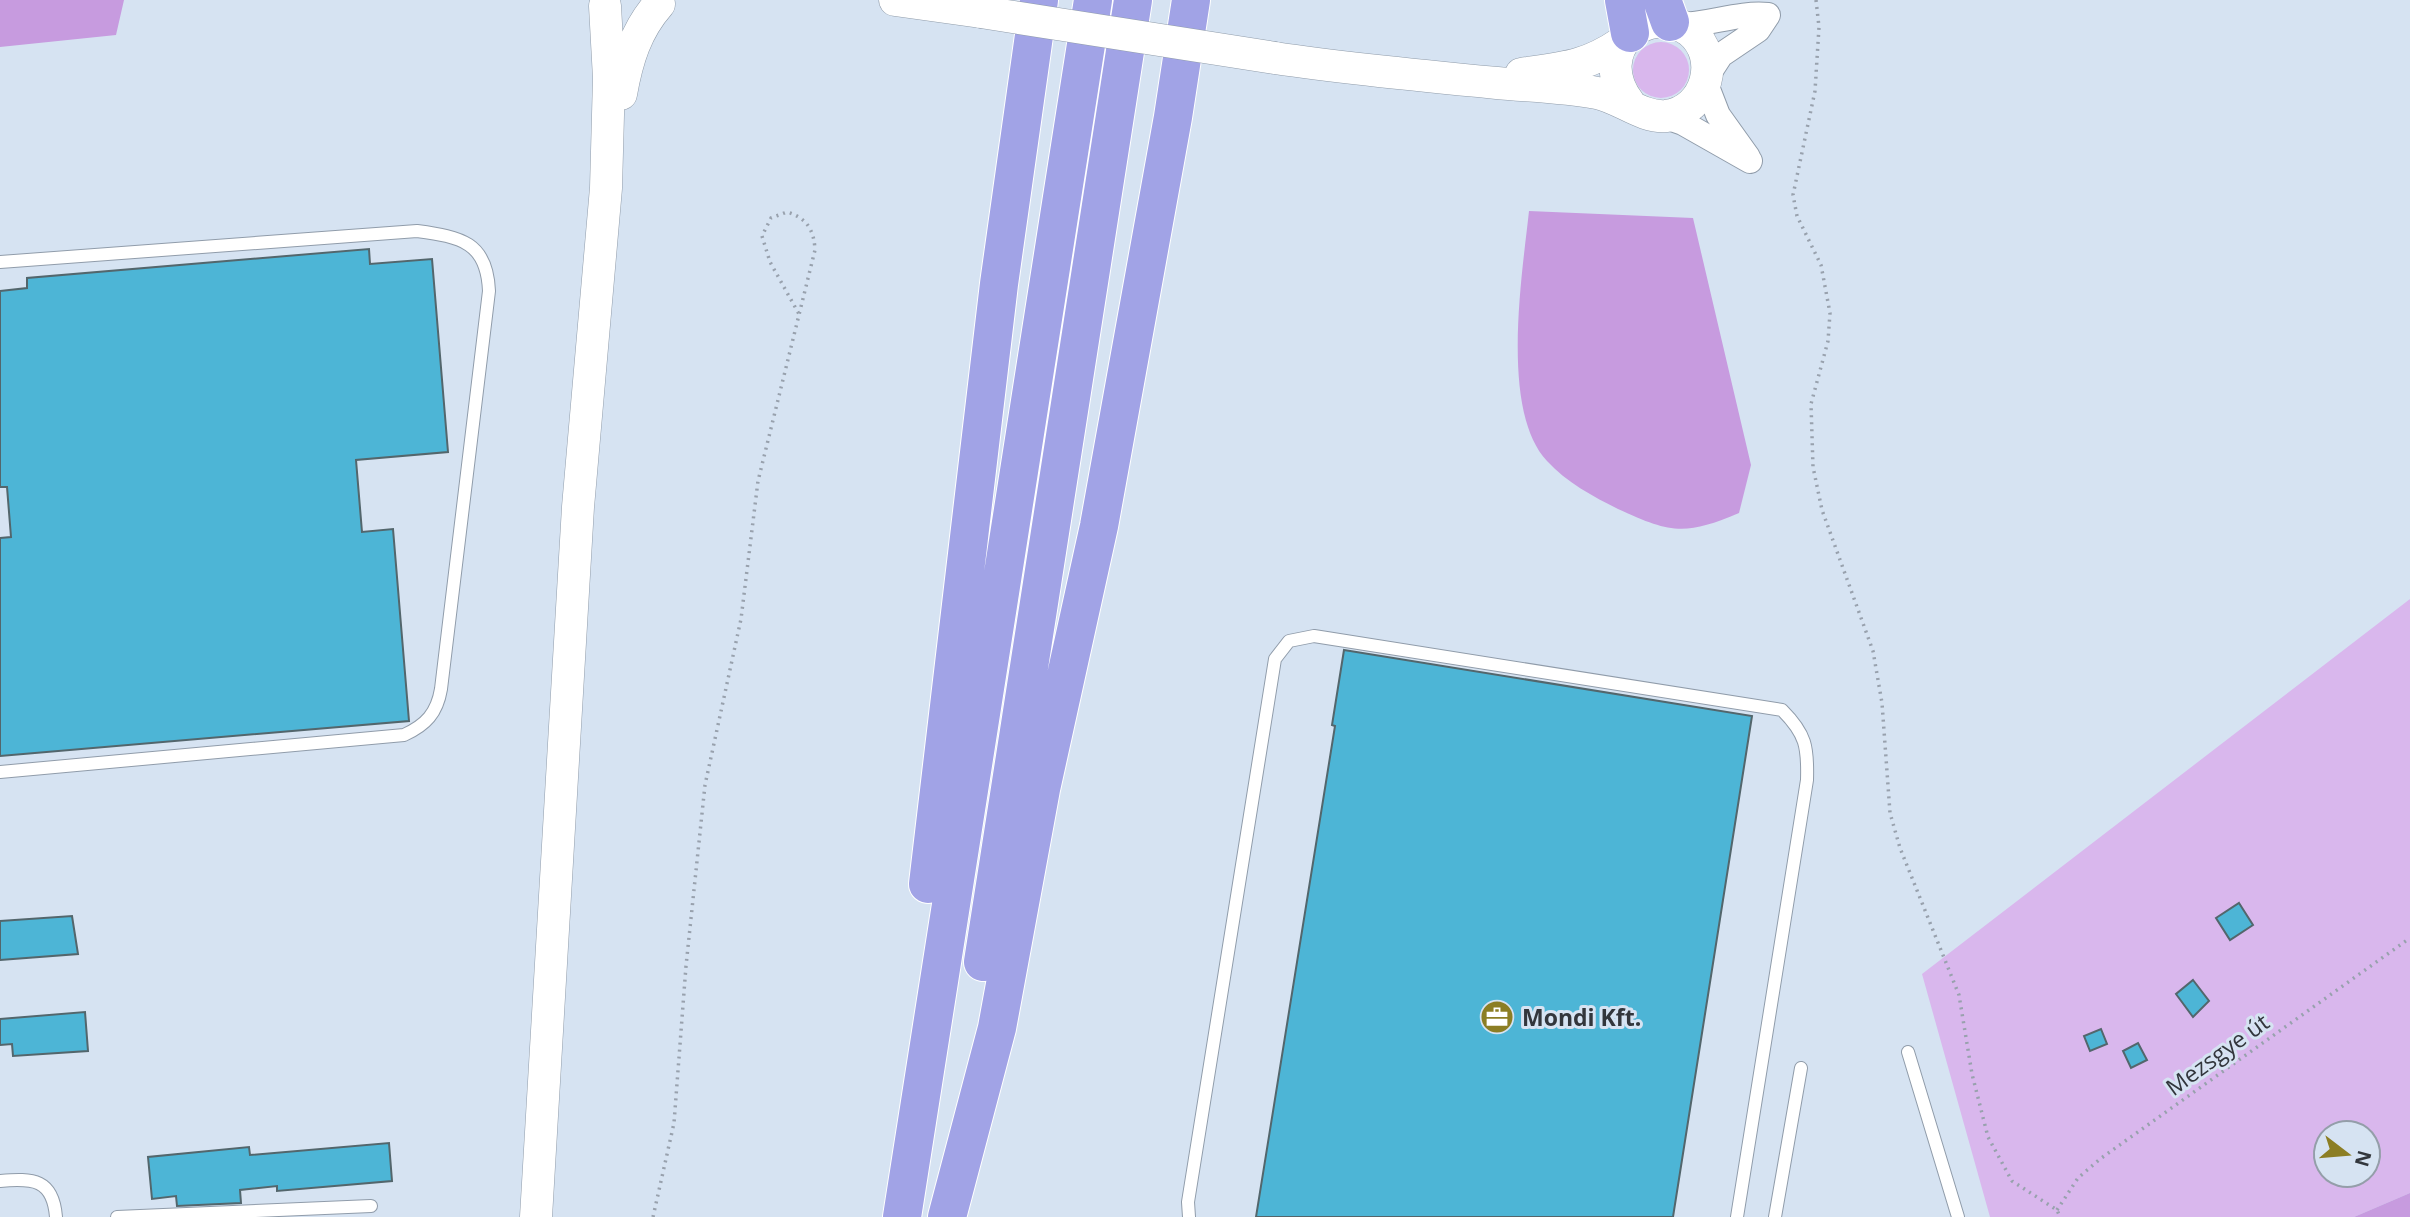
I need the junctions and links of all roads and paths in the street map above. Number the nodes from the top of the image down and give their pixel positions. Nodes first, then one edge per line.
1 (895, 0) edge
2 (1040, 0) edge
3 (1093, 0) edge
4 (1133, 0) edge
5 (1191, 0) edge
6 (1203, 0) edge
7 (1816, 0) edge
8 (661, 2) edge
9 (600, 3) edge
10 (1670, 16) edge
11 (1625, 26) edge
12 (1464, 80) junction
13 (1707, 80) junction
14 (1629, 103) junction
15 (1663, 116) junction
16 (1174, 117) junction
17 (606, 188) junction
18 (0, 262) edge
19 (799, 314) junction
20 (0, 772) edge
21 (2410, 938) edge
22 (1908, 1052) dead end
23 (1801, 1068) dead end
24 (0, 1181) edge
25 (904, 1200) edge
26 (371, 1206) dead end
27 (2057, 1210) junction
28 (258, 1213) edge
29 (56, 1217) edge
30 (117, 1217) edge
31 (536, 1217) edge
32 (653, 1217) edge
33 (946, 1217) edge
34 (1189, 1217) edge
35 (1737, 1217) edge
36 (1775, 1217) edge
37 (1958, 1217) edge
38 (2060, 1217) edge

1 - 12 street, bridge
2 - 25 highway
3 - 25 highway
4 - 33 highway
5 - 16 highway
6 - 16 highway
7 - 27 path
8 - 9 street
8 - 17 street
9 - 17 street
10 - 11 street
10 - 13 street
10 - 13 street
11 - 12 street
11 - 14 street
12 - 14 street
13 - 15 street
13 - 15 street
14 - 15 street
16 - 33 highway
17 - 31 street
18 - 20 lane
19 - 19 path
19 - 32 path
21 - 27 path, Mezsgye út
22 - 37 lane
23 - 36 lane
24 - 29 lane
26 - 28 lane
27 - 38 path
28 - 30 lane
34 - 35 lane

